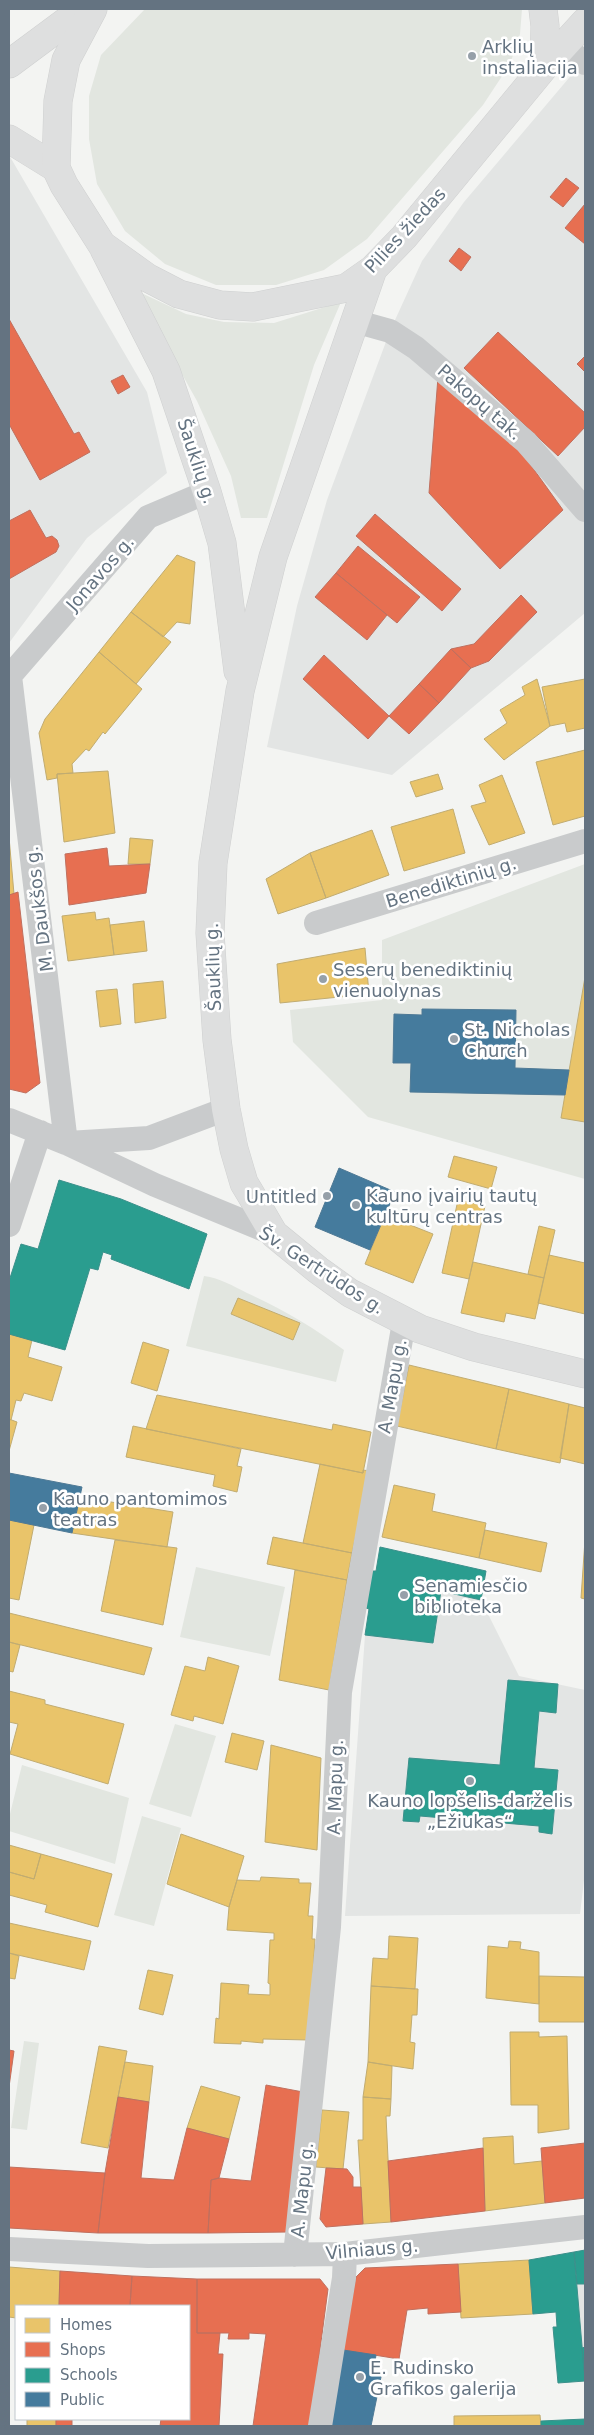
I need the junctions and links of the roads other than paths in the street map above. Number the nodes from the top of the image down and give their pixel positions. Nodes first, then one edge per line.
1 (83, 9) edge
2 (93, 9) edge
3 (543, 9) edge
4 (585, 22) edge
5 (563, 46) junction
6 (585, 63) edge
7 (9, 64) edge
8 (544, 67) junction
9 (9, 139) edge
10 (56, 168) junction
11 (102, 245) junction
12 (373, 269) junction
13 (354, 321) junction
14 (207, 492) junction
15 (585, 510) edge
16 (10, 676) edge
17 (240, 691) junction
18 (585, 841) edge
19 (316, 923) dead end
20 (226, 1109) junction
21 (9, 1120) edge
22 (40, 1132) junction
23 (66, 1143) junction
24 (9, 1225) edge
25 (274, 1234) junction
26 (404, 1322) junction
27 (585, 1374) edge
28 (585, 2227) edge
29 (9, 2249) edge
30 (345, 2254) junction
31 (295, 2255) junction
32 (320, 2426) edge

1 - 7 main road
2 - 10 main road, Pilies žiedas
3 - 8 main road
4 - 5 main road
5 - 6 street
5 - 8 main road
8 - 12 main road, Pilies žiedas
9 - 10 main road
10 - 11 main road, Pilies žiedas
11 - 12 main road, Pilies žiedas
11 - 14 main road, Šauklių g.
12 - 13 main road, Šauklių g.
13 - 15 street, Pakopų tak.
13 - 17 main road, Šauklių g.
14 - 16 street, Jonavos g.
14 - 17 main road, Šauklių g.
16 - 23 street, M. Daukšos g.
17 - 20 main road, Šauklių g.
18 - 19 street, Benediktinių g.
20 - 23 street, Šv. Gertrūdos g.
20 - 25 main road, Šauklių g.
21 - 22 street, Šv. Gertrūdos g.
22 - 23 street, Šv. Gertrūdos g.
22 - 24 street
23 - 25 street, Šv. Gertrūdos g.
25 - 26 main road, Šv. Gertrūdos g.
26 - 27 main road, Šv. Gertrūdos g.
26 - 31 street, A. Mapu g.
28 - 30 street, Vilniaus g.
29 - 31 street, Vilniaus g.
30 - 31 street, Vilniaus g.
30 - 32 street

